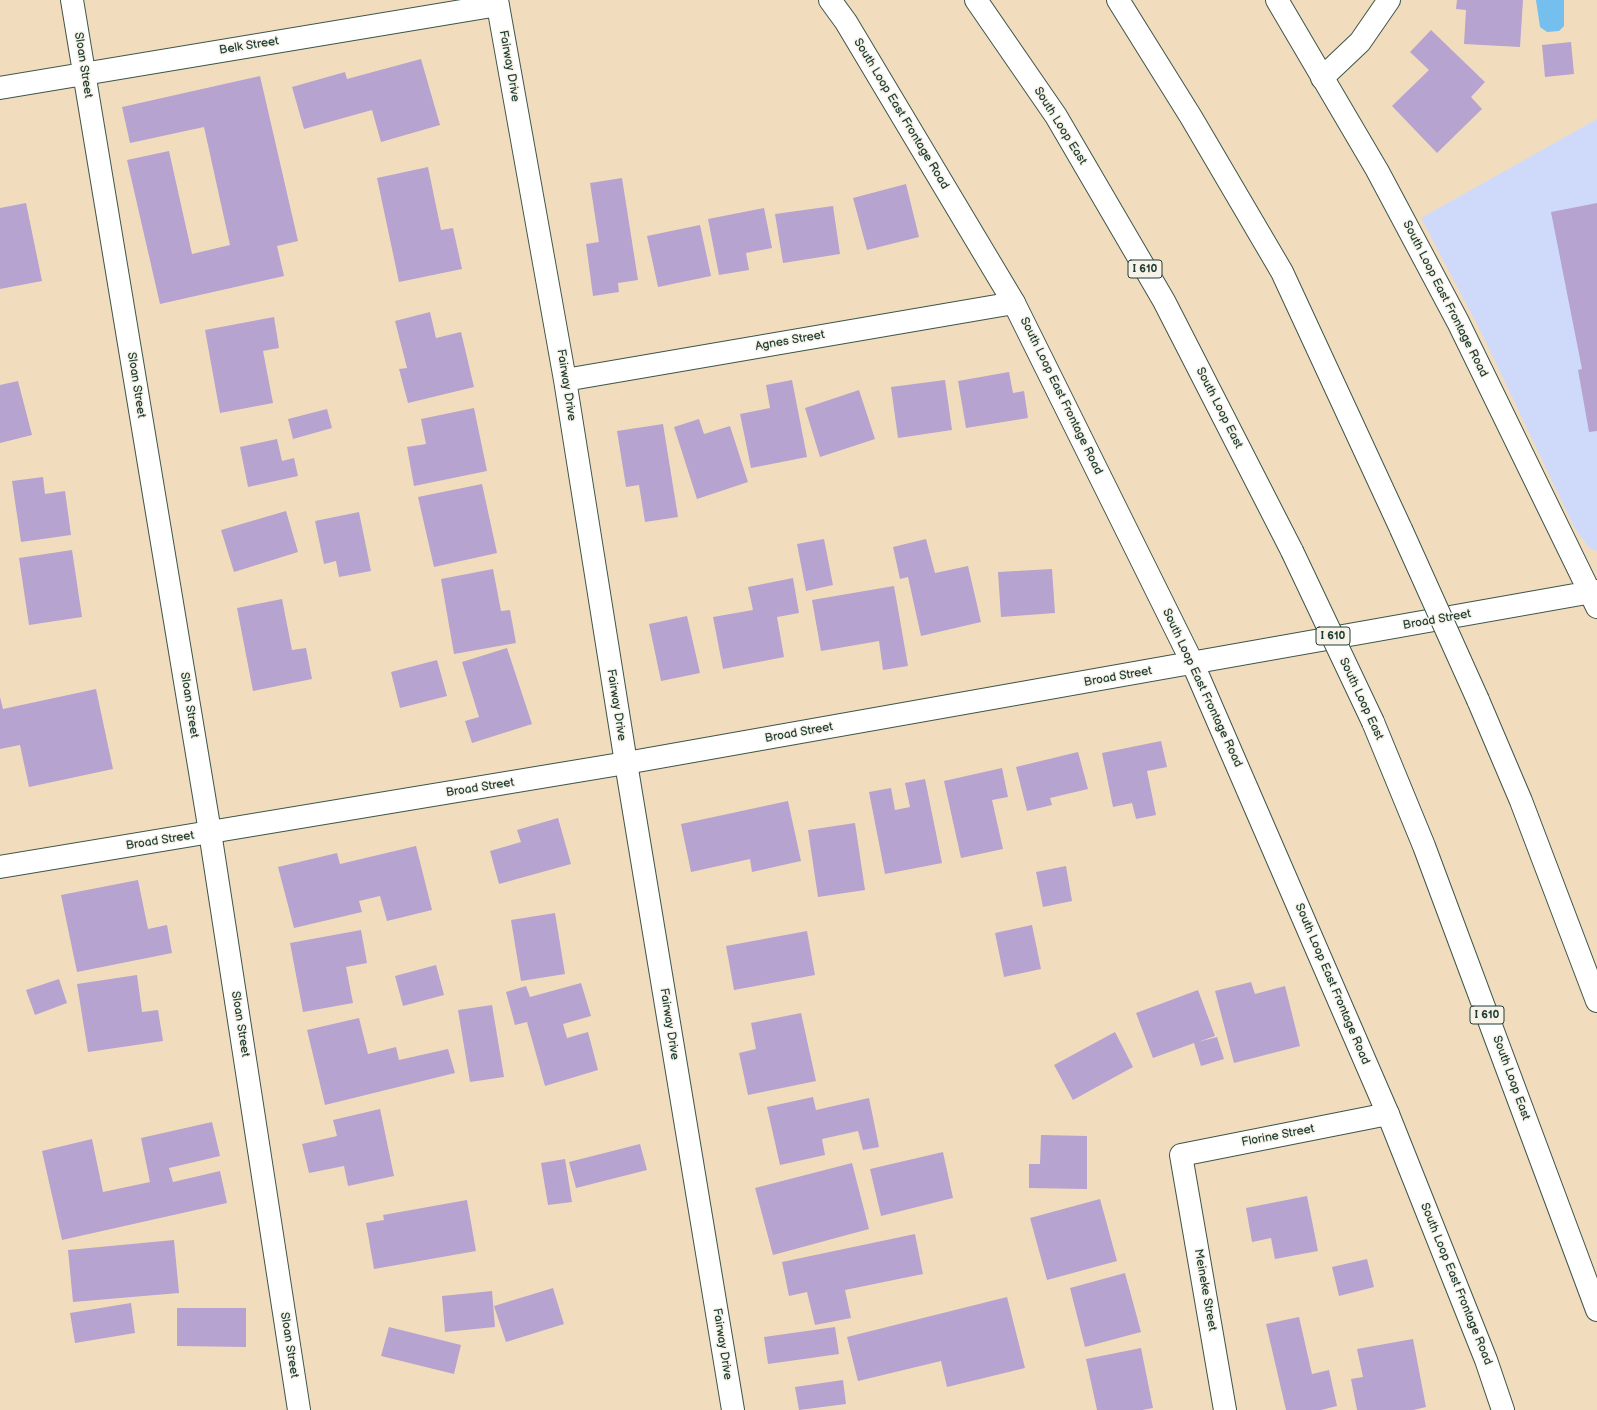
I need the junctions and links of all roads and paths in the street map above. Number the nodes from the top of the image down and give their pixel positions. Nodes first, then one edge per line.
1 (72, 0) edge
2 (830, 0) edge
3 (976, 0) edge
4 (1118, 0) edge
5 (1277, 0) edge
6 (1389, 0) edge
7 (498, 3) edge
8 (84, 73) junction
9 (1322, 78) junction
10 (0, 88) edge
11 (1014, 303) junction
12 (565, 380) junction
13 (1595, 597) edge
14 (1194, 664) junction
15 (626, 764) junction
16 (210, 832) junction
17 (0, 867) edge
18 (1597, 1001) edge
19 (1388, 1114) junction
20 (1184, 1170) joint
21 (1597, 1310) edge
22 (299, 1410) edge
23 (733, 1410) edge
24 (1225, 1410) edge
25 (1503, 1410) edge

1 - 8 main road, Sloan Street
2 - 11 main road, South Loop East Frontage Road
3 - 21 main road, South Loop East / I 610, bridge
4 - 18 main road, bridge
5 - 9 main road, South Loop East Frontage Road
6 - 9 main road
7 - 8 main road, Belk Street
7 - 12 main road, Fairway Drive
8 - 10 main road, Belk Street
8 - 16 main road, Sloan Street
9 - 13 main road, South Loop East Frontage Road
11 - 12 main road, Agnes Street
11 - 14 main road, South Loop East Frontage Road
12 - 15 main road, Fairway Drive
13 - 14 main road, Broad Street
14 - 15 main road, Broad Street
14 - 19 main road, South Loop East Frontage Road
15 - 16 main road, Broad Street
15 - 23 main road, Fairway Drive
16 - 17 main road, Broad Street
16 - 22 main road, Sloan Street
19 - 20 main road, Florine Street
19 - 25 main road, South Loop East Frontage Road
20 - 24 main road, Meineke Street

